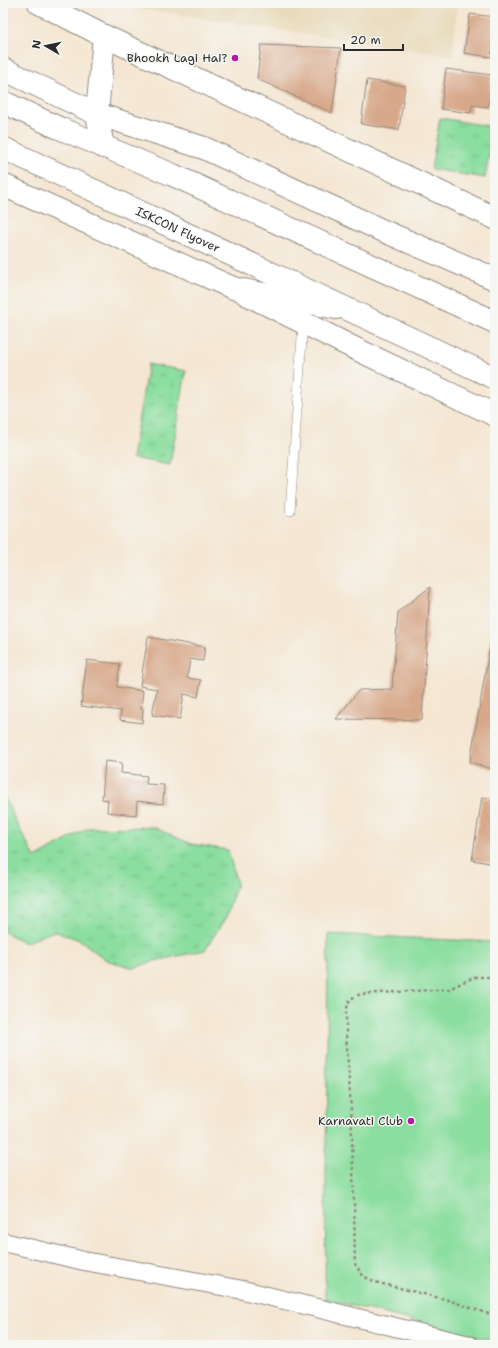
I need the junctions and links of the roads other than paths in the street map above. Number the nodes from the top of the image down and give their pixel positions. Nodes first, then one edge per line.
1 (44, 4) edge
2 (104, 36) junction
3 (3, 69) edge
4 (3, 102) edge
5 (97, 114) junction
6 (104, 147) junction
7 (3, 148) edge
8 (3, 185) edge
9 (495, 218) edge
10 (495, 279) edge
11 (234, 288) junction
12 (353, 311) junction
13 (303, 322) junction
14 (495, 322) edge
15 (495, 378) edge
16 (495, 415) edge
17 (290, 511) dead end
18 (3, 1242) edge
19 (468, 1345) edge

1 - 2 main road
2 - 5 main road
2 - 9 main road
3 - 5 main road
4 - 6 main road
5 - 6 main road
5 - 10 main road
6 - 14 main road
7 - 12 main road, ISKCON Flyover
8 - 11 main road
11 - 12 main road
11 - 13 main road
12 - 15 main road
13 - 16 main road
13 - 17 lane
18 - 19 street

